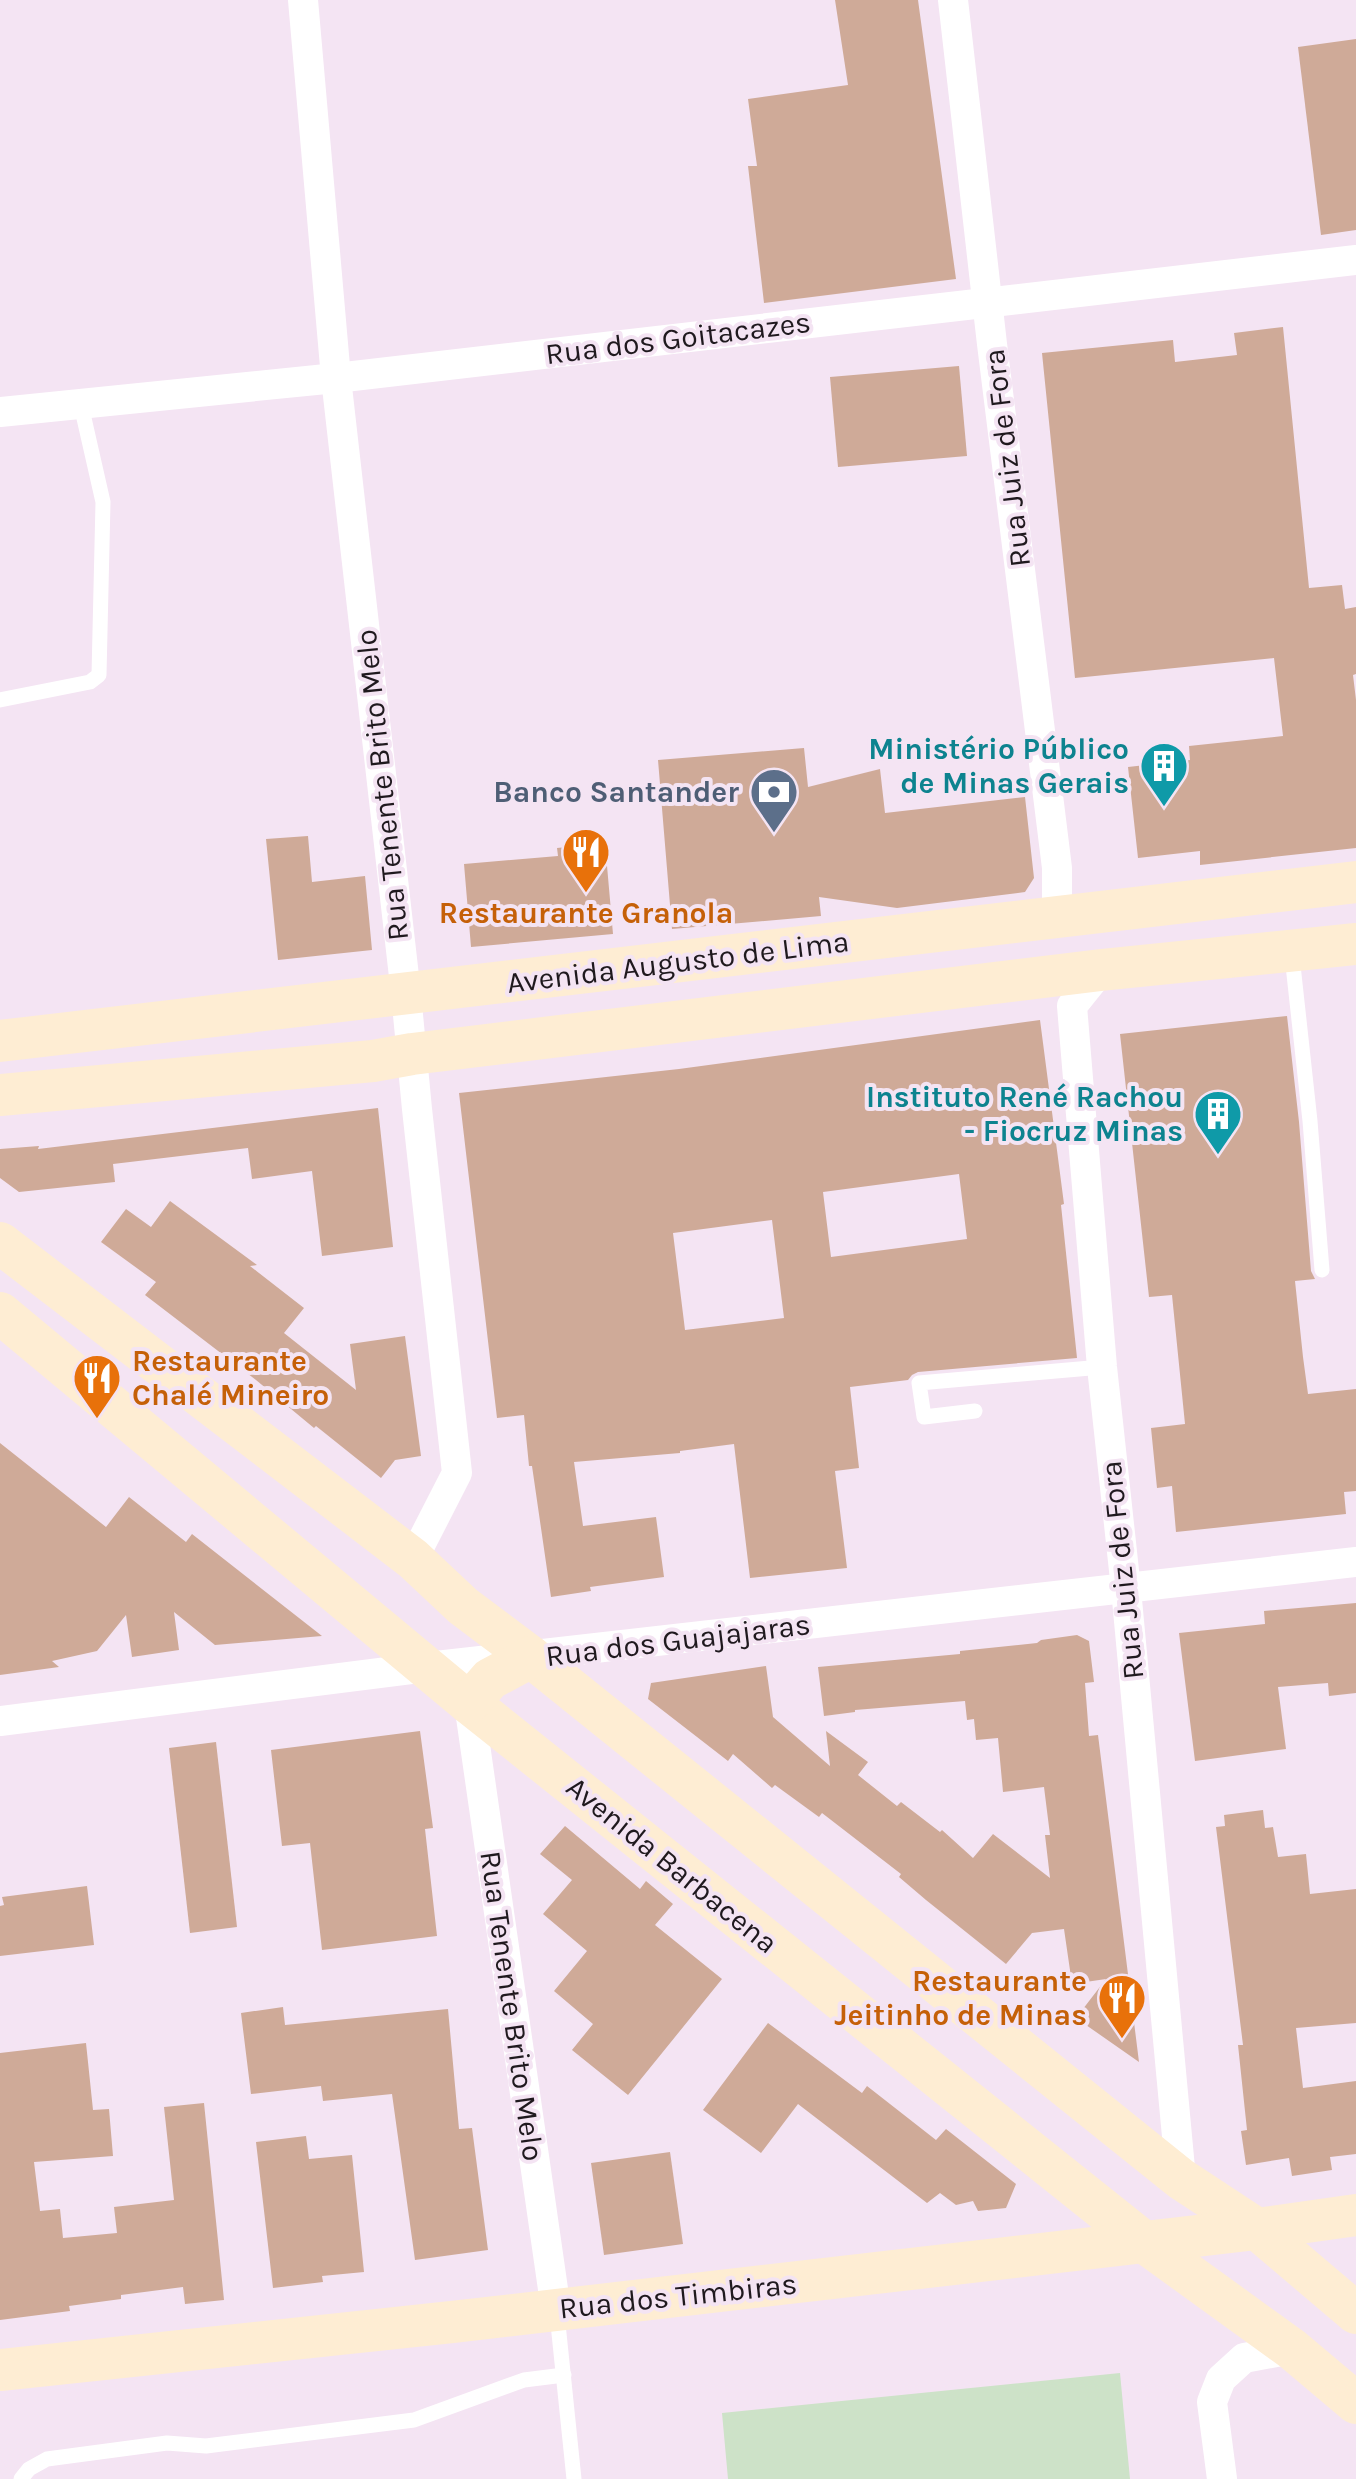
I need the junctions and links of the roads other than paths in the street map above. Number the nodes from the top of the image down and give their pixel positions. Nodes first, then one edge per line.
1 (303, 0) edge
2 (953, 0) edge
3 (1356, 260) edge
4 (988, 303) junction
5 (336, 378) junction
6 (81, 405) junction
7 (0, 412) edge
8 (0, 700) edge
9 (1356, 882) edge
10 (1057, 916) junction
11 (1356, 944) edge
12 (1291, 950) junction
13 (1101, 970) junction
14 (406, 994) junction
15 (0, 1041) edge
16 (412, 1054) junction
17 (0, 1095) edge
18 (0, 1243) edge
19 (1322, 1270) dead end
20 (0, 1313) edge
21 (1102, 1367) junction
22 (974, 1411) dead end
23 (413, 1559) junction
24 (1356, 1562) edge
25 (1126, 1589) junction
26 (531, 1657) junction
27 (427, 1668) junction
28 (469, 1703) junction
29 (0, 1720) edge
30 (1181, 2179) junction
31 (1356, 2215) edge
32 (1257, 2229) junction
33 (1144, 2242) junction
34 (556, 2310) junction
35 (1356, 2314) edge
36 (1292, 2349) junction
37 (0, 2370) edge
38 (564, 2375) junction
39 (1356, 2402) edge
40 (22, 2479) edge
41 (574, 2479) edge
42 (1222, 2479) edge

1 - 5 street, Rua Tenente Brito Melo
2 - 4 street, Rua Juiz de Fora
3 - 4 street, Rua dos Goitacazes
4 - 5 street, Rua dos Goitacazes
4 - 10 street, Rua Juiz de Fora
5 - 6 street, Rua dos Goitacazes
5 - 14 street, Rua Tenente Brito Melo
6 - 7 street, Rua dos Goitacazes
6 - 8 lane
9 - 10 main road, Avenida Augusto de Lima
10 - 14 main road, Avenida Augusto de Lima
11 - 12 main road, Avenida Augusto de Lima
12 - 13 main road, Avenida Augusto de Lima
12 - 19 lane
13 - 16 main road, Avenida Augusto de Lima
13 - 21 street, Rua Juiz de Fora
14 - 15 main road, Avenida Augusto de Lima
14 - 16 street, Rua Tenente Brito Melo
16 - 17 main road, Avenida Augusto de Lima
16 - 23 street, Rua Tenente Brito Melo
18 - 23 main road
20 - 27 main road, Avenida Barbacena
21 - 22 lane
21 - 25 street, Rua Juiz de Fora
23 - 26 main road
24 - 25 street, Rua dos Guajajaras
25 - 26 street, Rua dos Guajajaras
25 - 30 street, Rua Juiz de Fora
26 - 27 street, Rua dos Guajajaras
26 - 28 main road
26 - 30 main road
27 - 28 main road, Avenida Barbacena
27 - 29 street, Rua dos Guajajaras
28 - 33 main road, Avenida Barbacena
28 - 34 street, Rua Tenente Brito Melo
30 - 32 main road
31 - 32 main road, Rua dos Timbiras
32 - 33 main road, Rua dos Timbiras
32 - 35 main road
33 - 34 main road, Rua dos Timbiras
33 - 36 main road, Avenida Barbacena
34 - 37 main road, Rua dos Timbiras
34 - 38 lane
36 - 39 main road, Avenida Barbacena
36 - 42 street
38 - 40 lane
38 - 41 lane

